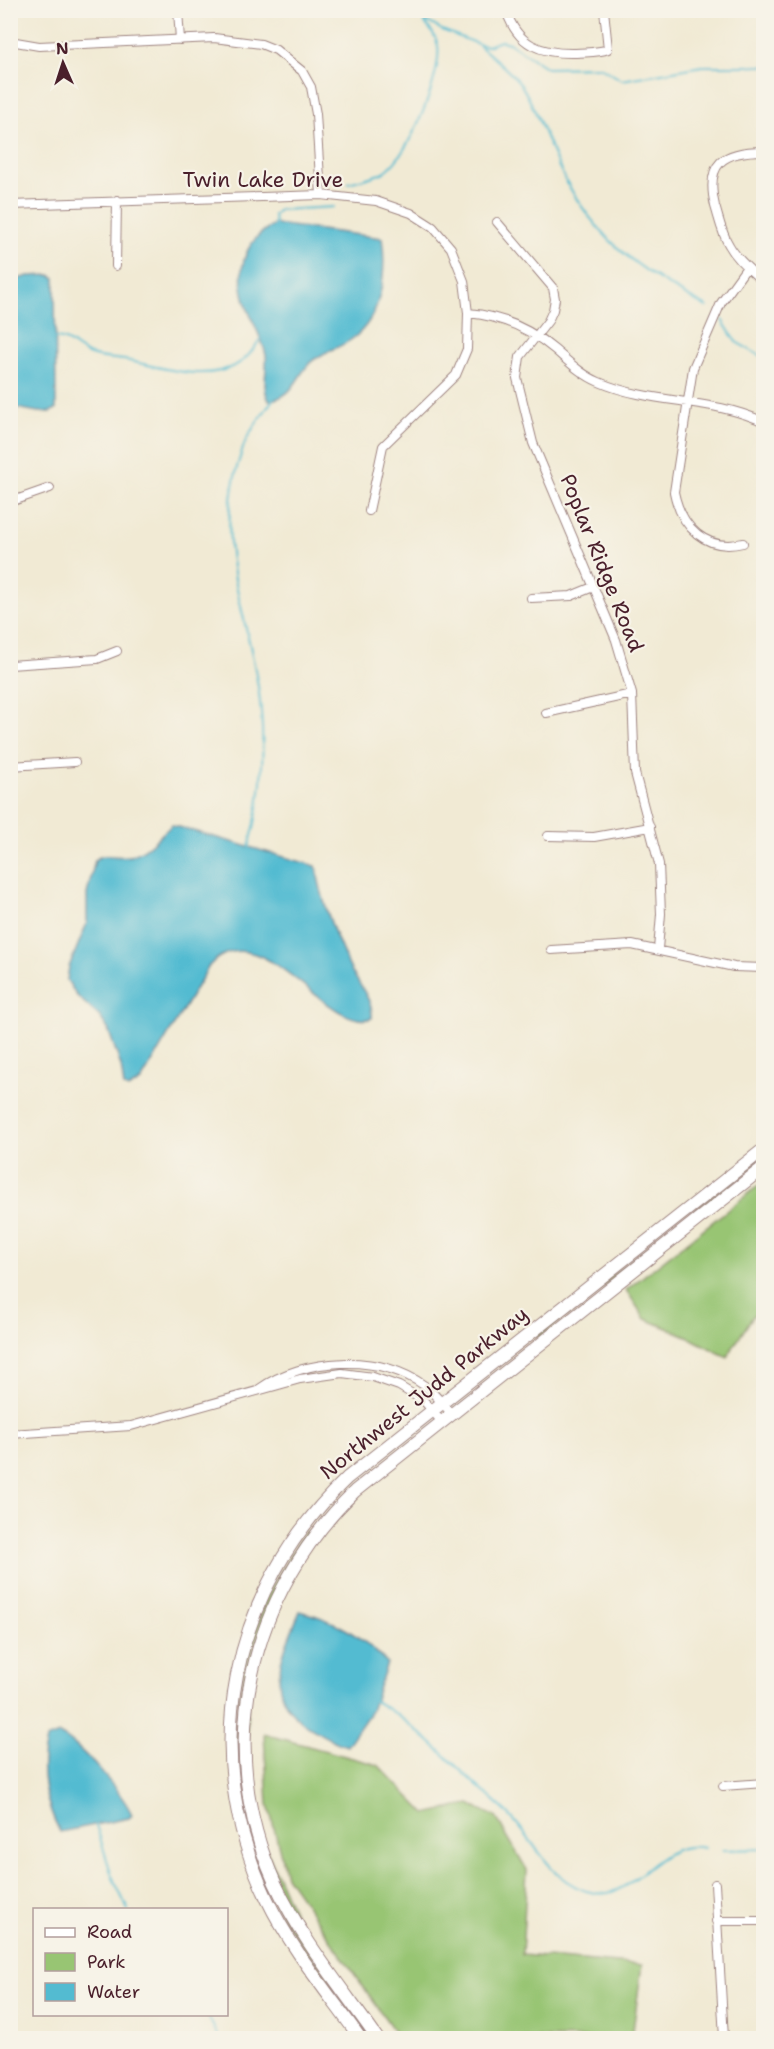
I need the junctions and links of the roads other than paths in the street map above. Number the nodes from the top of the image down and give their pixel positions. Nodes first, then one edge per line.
1 (178, 10) edge
2 (507, 10) edge
3 (604, 10) edge
4 (180, 40) junction
5 (10, 41) edge
6 (764, 151) edge
7 (321, 195) junction
8 (117, 200) junction
9 (10, 205) edge
10 (497, 222) dead end
11 (116, 266) dead end
12 (747, 267) junction
13 (764, 283) edge
14 (468, 313) junction
15 (535, 337) junction
16 (687, 402) junction
17 (764, 422) edge
18 (50, 488) dead end
19 (10, 502) edge
20 (369, 511) dead end
21 (743, 543) dead end
22 (593, 587) junction
23 (531, 598) dead end
24 (117, 651) dead end
25 (10, 665) edge
26 (632, 694) junction
27 (546, 713) dead end
28 (75, 762) dead end
29 (10, 766) edge
30 (650, 827) junction
31 (548, 836) dead end
32 (658, 949) junction
33 (551, 950) dead end
34 (764, 968) edge
35 (764, 1149) edge
36 (764, 1167) edge
37 (257, 1389) junction
38 (437, 1406) junction
39 (446, 1417) junction
40 (10, 1434) edge
41 (764, 1783) edge
42 (723, 1786) dead end
43 (715, 1884) dead end
44 (716, 1921) junction
45 (764, 1921) edge
46 (360, 2038) edge
47 (377, 2038) edge
48 (724, 2038) edge

1 - 4 street
2 - 3 street
4 - 5 street
4 - 7 street
6 - 12 street
7 - 8 street, Twin Lake Drive
7 - 14 street, Twin Lake Drive
8 - 9 street, Twin Lake Drive
8 - 11 street
10 - 15 street, Poplar Ridge Road
12 - 13 street
12 - 16 street
14 - 15 street
14 - 20 street, Twin Lake Drive
15 - 16 street
15 - 22 street, Poplar Ridge Road
16 - 17 street
16 - 21 street
18 - 19 street
22 - 23 street
22 - 26 street, Poplar Ridge Road
24 - 25 street
26 - 27 street
26 - 30 street, Poplar Ridge Road
28 - 29 street
30 - 31 street
30 - 32 street, Poplar Ridge Road
32 - 33 street
32 - 34 street
35 - 38 highway, Northwest Judd Parkway
36 - 39 highway, Northwest Judd Parkway
37 - 38 street
37 - 38 street
37 - 40 street
38 - 39 street
38 - 39 street
38 - 46 highway, Northwest Judd Parkway
39 - 47 highway, Northwest Judd Parkway
41 - 42 street
43 - 44 street
44 - 45 street
44 - 48 street

